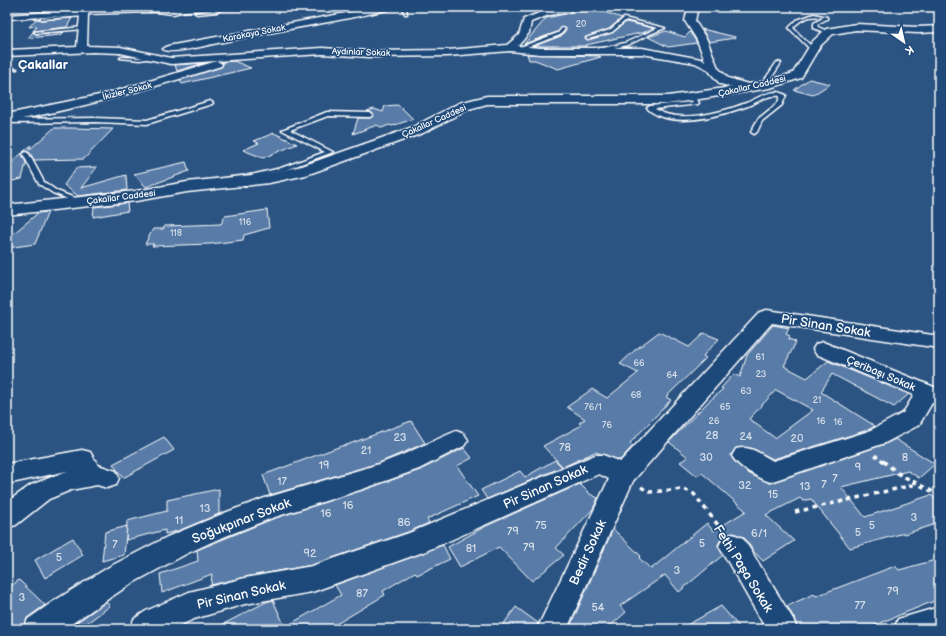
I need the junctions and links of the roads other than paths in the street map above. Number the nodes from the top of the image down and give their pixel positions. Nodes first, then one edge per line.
1 (248, 7) edge
2 (388, 7) edge
3 (404, 7) edge
4 (613, 7) edge
5 (693, 7) edge
6 (223, 8) junction
7 (188, 9) junction
8 (567, 10) dead end
9 (618, 10) dead end
10 (158, 12) dead end
11 (406, 12) dead end
12 (84, 13) junction
13 (197, 13) dead end
14 (7, 17) edge
15 (42, 18) dead end
16 (83, 28) junction
17 (564, 29) dead end
18 (939, 29) edge
19 (36, 32) dead end
20 (828, 33) junction
21 (588, 38) dead end
22 (514, 48) junction
23 (82, 49) junction
24 (812, 50) junction
25 (594, 51) junction
26 (7, 53) edge
27 (121, 54) junction
28 (244, 55) junction
29 (779, 63) dead end
30 (7, 69) edge
31 (15, 69) dead end
32 (713, 69) junction
33 (764, 85) junction
34 (748, 88) junction
35 (693, 98) junction
36 (210, 104) dead end
37 (370, 115) dead end
38 (7, 119) edge
39 (754, 132) dead end
40 (26, 154) dead end
41 (231, 182) junction
42 (80, 202) junction
43 (7, 210) edge
44 (939, 342) edge
45 (824, 349) dead end
46 (933, 395) edge
47 (456, 440) dead end
48 (744, 456) dead end
49 (7, 474) edge
50 (623, 475) junction
51 (81, 478) junction
52 (107, 478) dead end
53 (7, 517) edge
54 (733, 546) road end
55 (939, 621) edge
56 (39, 629) edge
57 (145, 629) edge
58 (552, 629) edge
59 (782, 629) edge
60 (909, 629) edge

1 - 6 street
2 - 27 street, Karakaya Sokak
3 - 11 lane
4 - 9 lane
5 - 32 street
6 - 7 street
6 - 13 lane
7 - 10 lane
7 - 12 street
8 - 22 street
12 - 14 street
12 - 15 lane
12 - 16 street
16 - 19 lane
16 - 23 street
17 - 22 lane
18 - 20 street
20 - 24 street, Çakallar Caddesi
20 - 24 lane
21 - 25 lane
22 - 25 street, Aydınlar Sokak
22 - 28 street, Aydınlar Sokak
23 - 26 street, Aydınlar Sokak
23 - 27 street, Aydınlar Sokak
24 - 33 street, Çakallar Caddesi
25 - 32 street, Aydınlar Sokak
27 - 28 street, Aydınlar Sokak
28 - 38 street, İkizler Sokak
29 - 33 lane
30 - 31 lane
32 - 34 street
33 - 34 street, Çakallar Caddesi
34 - 35 street, Çakallar Caddesi
35 - 39 lane
35 - 41 street, Çakallar Caddesi
36 - 38 lane
37 - 41 lane
40 - 42 lane
41 - 42 street, Çakallar Caddesi
42 - 43 street, Çakallar Caddesi
44 - 50 street, Pir Sinan Sokak
45 - 46 street, Çeribaşı Sokak
46 - 48 street
47 - 56 street, Soğukpınar Sokak
49 - 51 street
50 - 57 street, Pir Sinan Sokak
50 - 58 street, Bedir Sokak
51 - 52 street
51 - 53 street
54 - 59 street, Fethi Paşa Sokak
55 - 60 street

